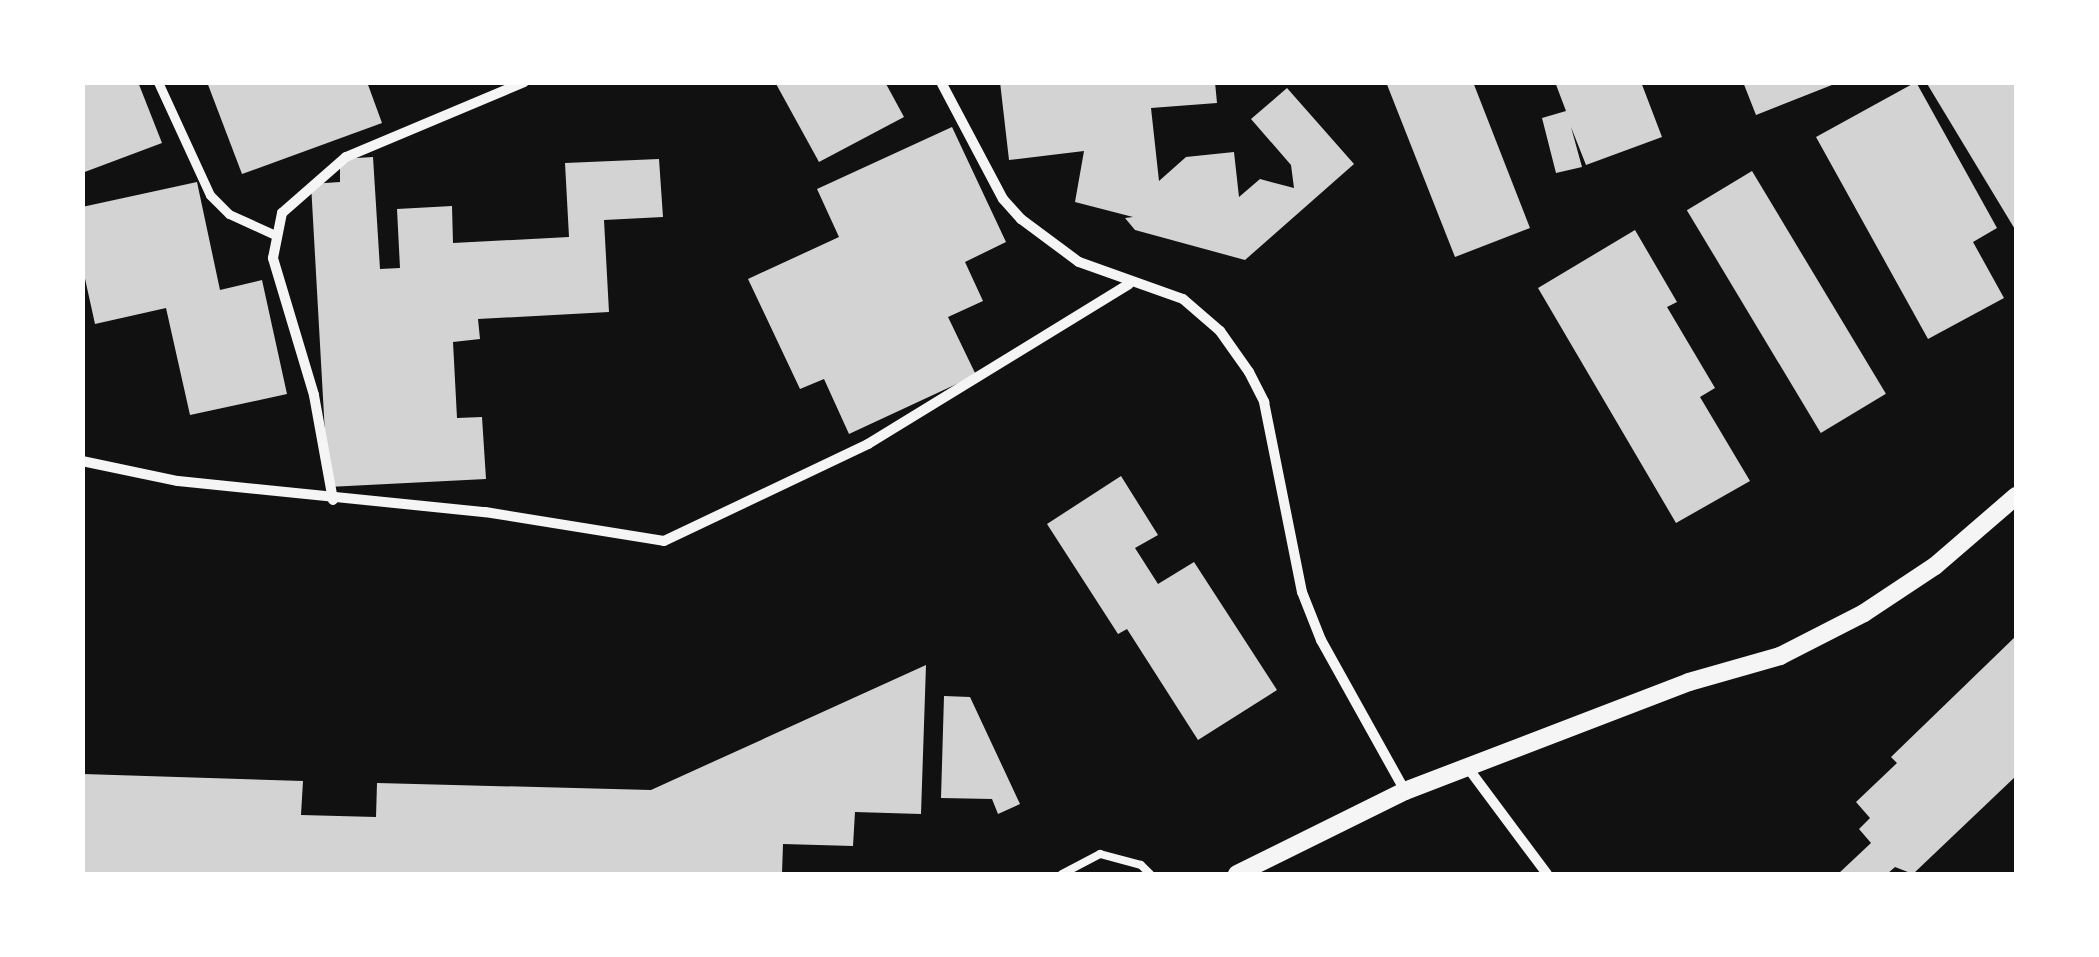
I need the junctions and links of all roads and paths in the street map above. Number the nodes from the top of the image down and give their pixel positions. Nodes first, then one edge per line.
1 (158, 82) edge
2 (524, 82) edge
3 (941, 82) edge
4 (273, 234) junction
5 (1130, 284) junction
6 (82, 460) edge
7 (2016, 496) edge
8 (332, 500) junction
9 (1468, 768) junction
10 (1405, 791) junction
11 (1062, 874) edge
12 (1150, 874) edge
13 (1237, 874) edge
14 (1548, 874) edge

1 - 4 street
2 - 4 street
3 - 5 street
4 - 8 street
5 - 8 street
5 - 10 street
6 - 8 street
7 - 9 street
9 - 10 street
9 - 14 street
10 - 13 street
11 - 12 lane

